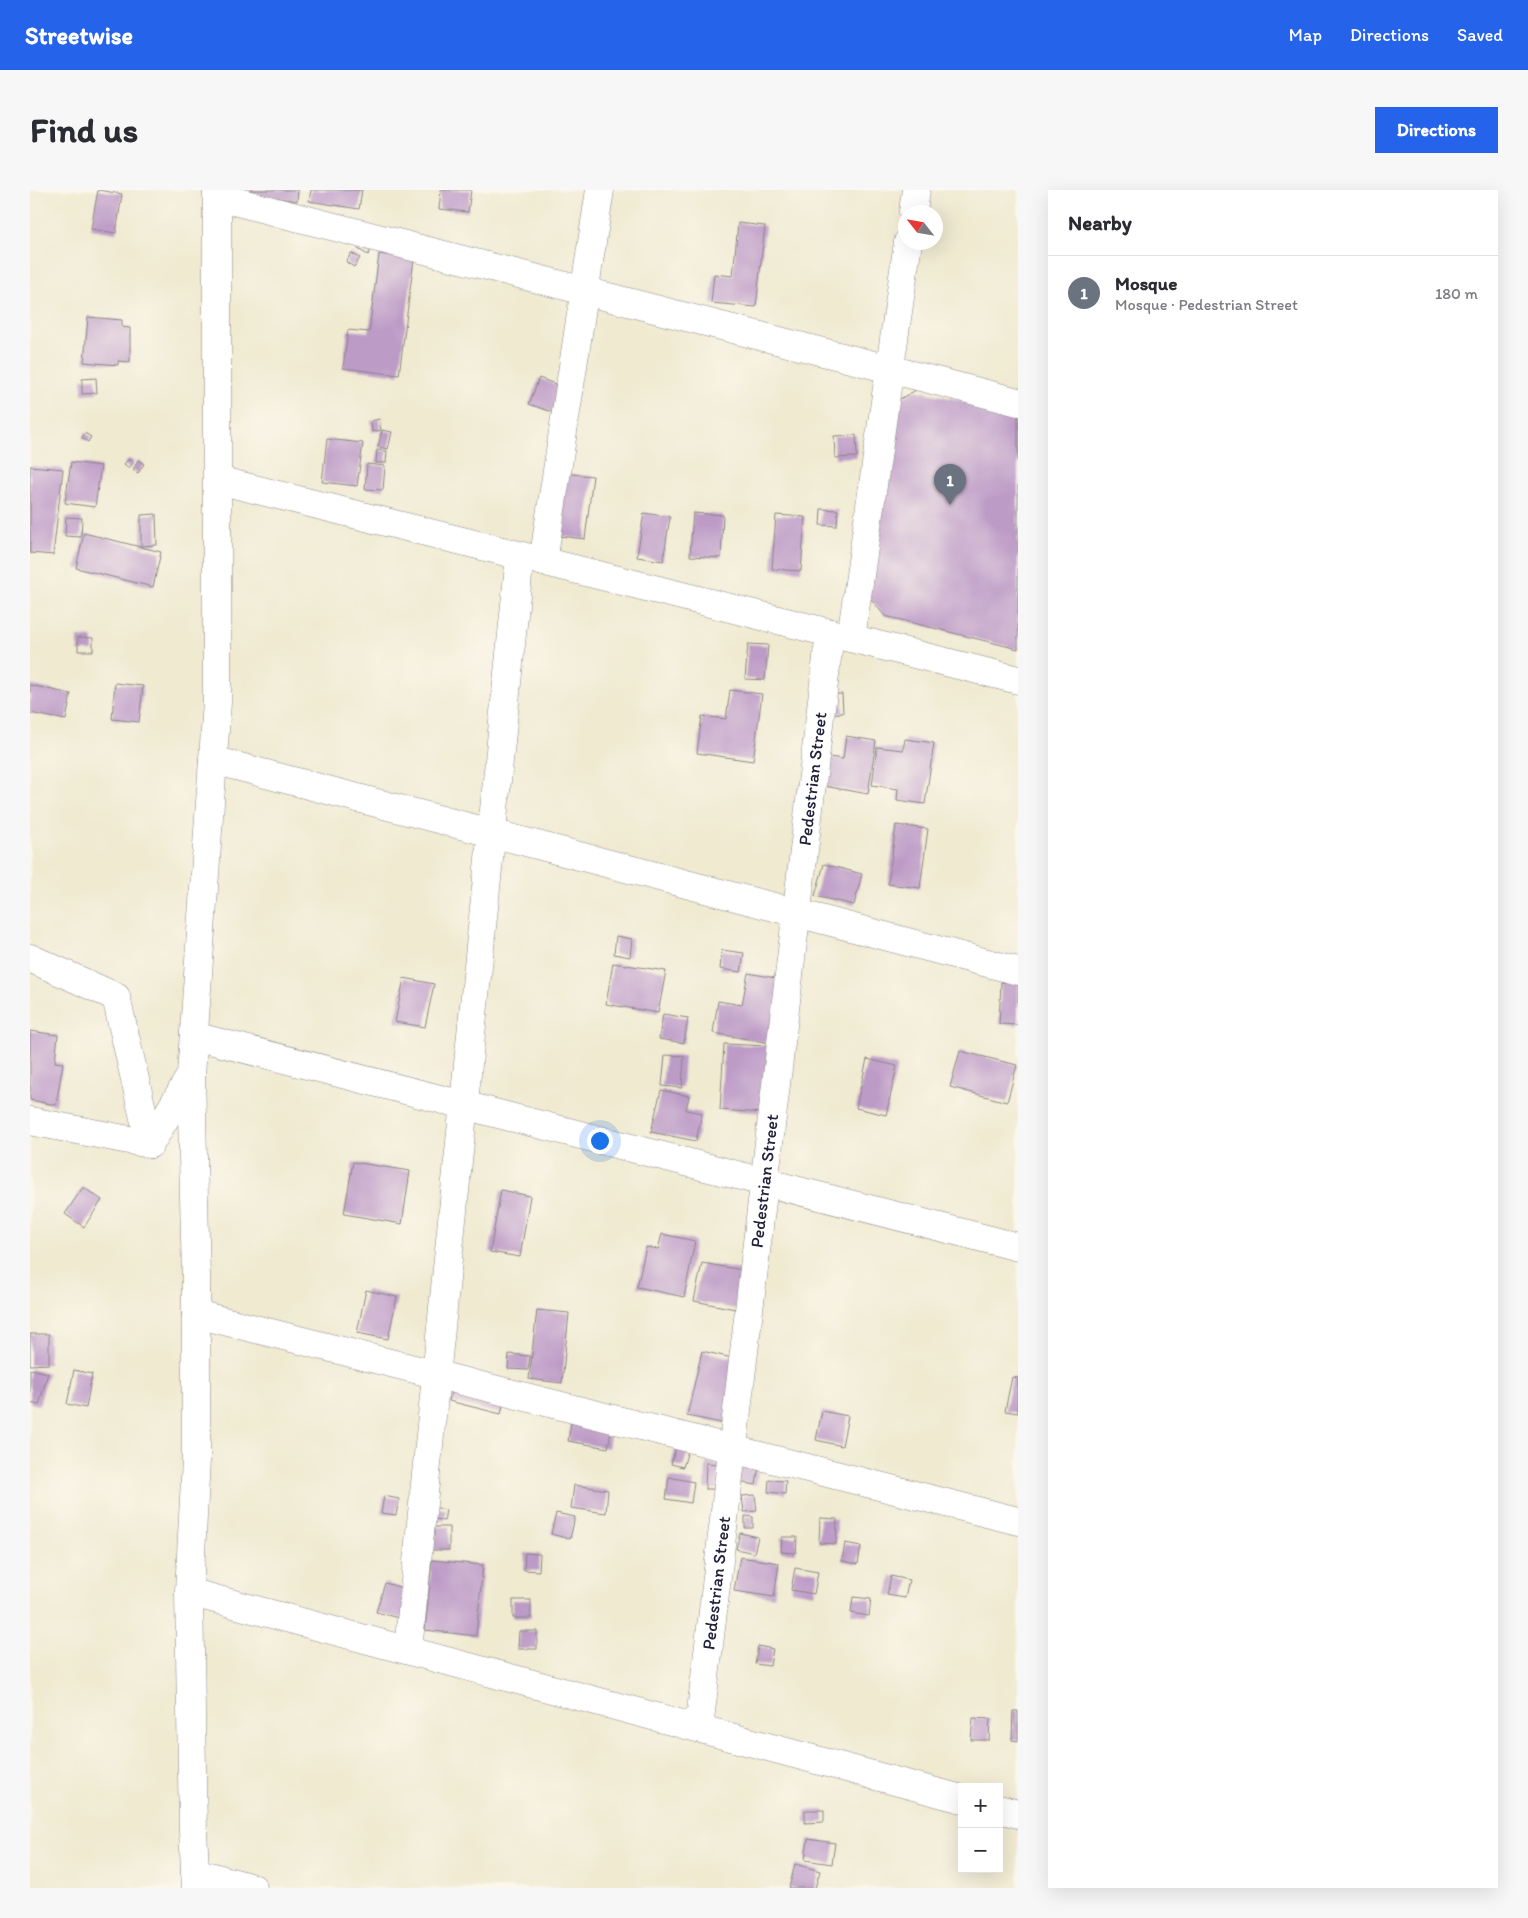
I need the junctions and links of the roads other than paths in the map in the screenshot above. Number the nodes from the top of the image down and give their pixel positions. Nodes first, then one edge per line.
1 (600, 190) edge
2 (916, 190) edge
3 (218, 194) edge
4 (914, 205) edge
5 (907, 250) edge
6 (584, 291) junction
7 (890, 369) junction
8 (1018, 402) edge
9 (218, 480) junction
10 (532, 559) junction
11 (841, 636) junction
12 (1018, 680) edge
13 (213, 760) junction
14 (492, 833) junction
15 (797, 913) junction
16 (30, 958) edge
17 (1018, 971) edge
18 (194, 1036) junction
19 (191, 1074) junction
20 (464, 1106) junction
21 (30, 1121) edge
22 (150, 1144) junction
23 (764, 1182) junction
24 (1018, 1247) edge
25 (196, 1314) junction
26 (436, 1374) junction
27 (733, 1449) junction
28 (1018, 1520) edge
29 (189, 1592) junction
30 (408, 1650) junction
31 (699, 1728) junction
32 (958, 1798) edge
33 (1003, 1810) edge
34 (1018, 1814) edge
35 (196, 1880) edge
36 (253, 1888) edge

1 - 6 street
2 - 4 street
3 - 6 street
3 - 9 street
5 - 7 street, Pedestrian Street
6 - 7 street
6 - 10 street
7 - 8 street
7 - 11 street, Pedestrian Street
9 - 10 street
9 - 13 street
10 - 11 street
10 - 14 street
11 - 12 street
11 - 15 street, Pedestrian Street
13 - 14 street
13 - 18 street
14 - 15 street
14 - 20 street
15 - 17 street
15 - 23 street, Pedestrian Street
16 - 22 street
18 - 19 street
18 - 20 street
19 - 22 street
19 - 25 street
20 - 23 street
20 - 26 street
21 - 22 street
23 - 24 street
23 - 27 street, Pedestrian Street
25 - 26 street
25 - 29 street
26 - 27 street
26 - 30 street
27 - 28 street
27 - 31 street, Pedestrian Street
29 - 30 street
29 - 35 street
30 - 31 street
31 - 32 street
33 - 34 street
35 - 36 street

